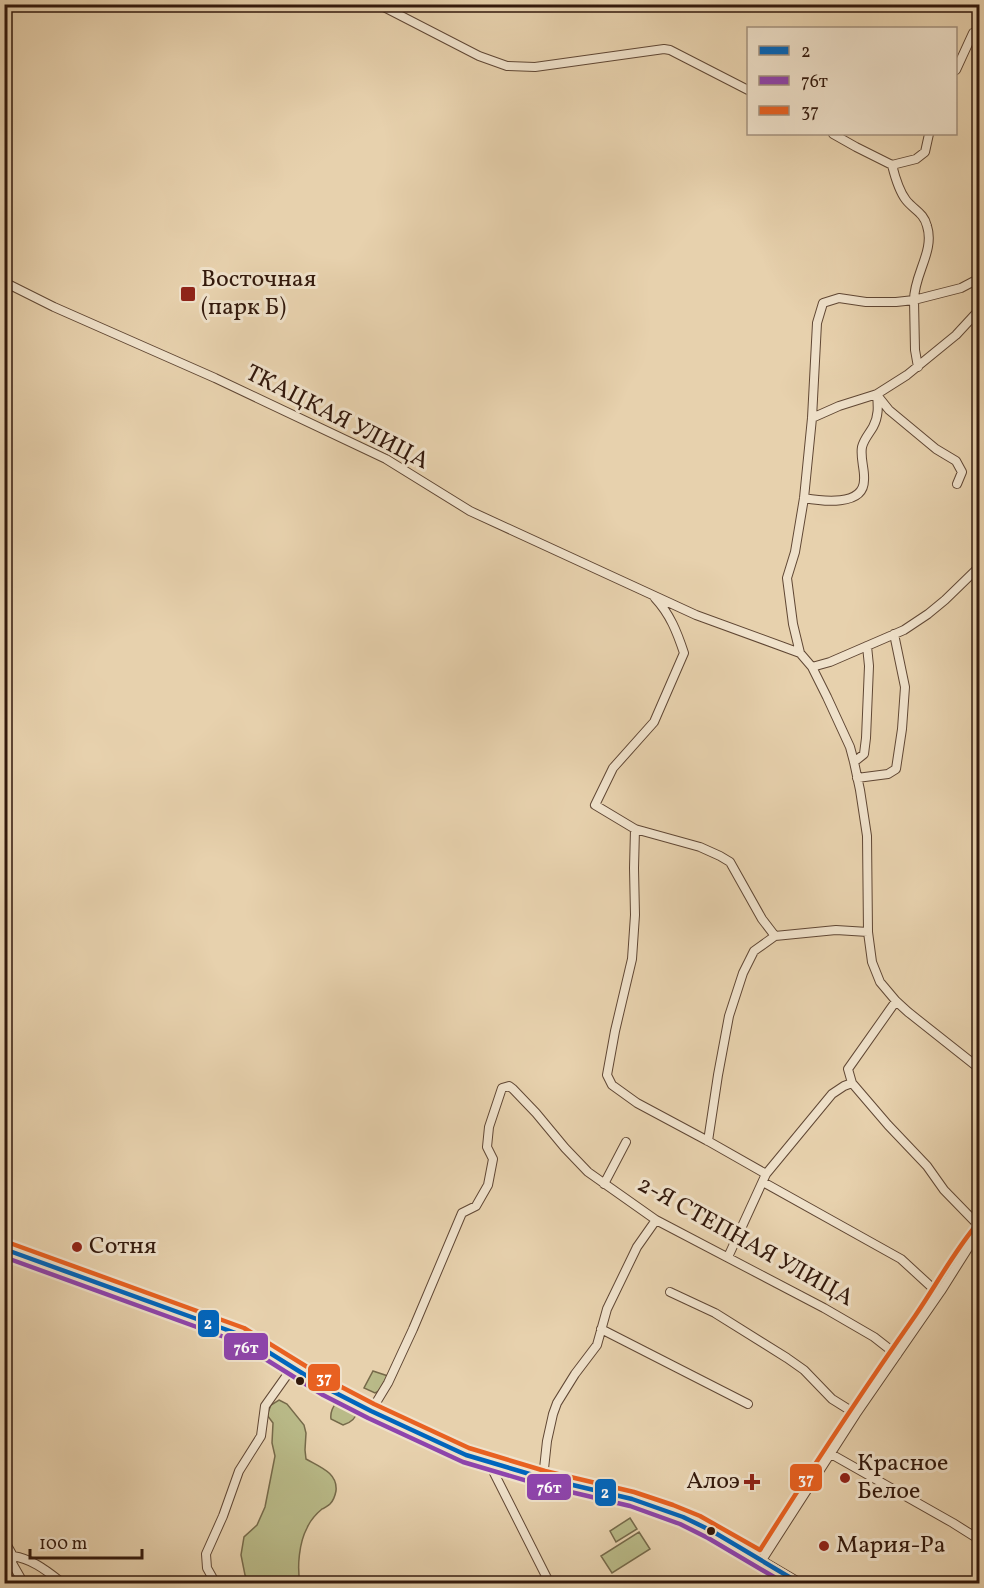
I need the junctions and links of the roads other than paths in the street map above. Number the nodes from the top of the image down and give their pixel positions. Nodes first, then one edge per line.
1 (378, 4) edge
2 (973, 33) dead end
3 (957, 68) edge
4 (747, 89) edge
5 (835, 135) edge
6 (929, 135) edge
7 (892, 165) junction
8 (980, 278) edge
9 (4, 282) edge
10 (914, 300) junction
11 (980, 309) edge
12 (918, 367) junction
13 (877, 394) junction
14 (812, 418) junction
15 (957, 484) dead end
16 (804, 498) junction
17 (980, 566) edge
18 (650, 593) junction
19 (894, 634) junction
20 (867, 646) junction
21 (800, 653) junction
22 (812, 667) junction
23 (854, 762) junction
24 (857, 778) junction
25 (635, 829) junction
26 (868, 932) junction
27 (775, 936) junction
28 (896, 1001) junction
29 (980, 1069) edge
30 (852, 1083) junction
31 (708, 1141) junction
32 (626, 1142) dead end
33 (764, 1178) junction
34 (604, 1184) junction
35 (656, 1220) junction
36 (980, 1227) edge
37 (980, 1233) edge
38 (4, 1249) edge
39 (728, 1257) junction
40 (670, 1292) dead end
41 (938, 1293) junction
42 (601, 1329) junction
43 (897, 1354) junction
44 (292, 1368) junction
45 (748, 1404) dead end
46 (371, 1411) junction
47 (856, 1414) junction
48 (831, 1454) junction
49 (488, 1461) junction
50 (543, 1478) junction
51 (4, 1540) edge
52 (980, 1540) edge
53 (13, 1556) junction
54 (762, 1560) junction
55 (799, 1583) edge
56 (24, 1584) edge
57 (64, 1584) edge
58 (216, 1584) edge
59 (550, 1584) edge

1 - 4 street
2 - 3 street
5 - 7 street
6 - 7 street
7 - 10 street
8 - 10 street
9 - 18 street, ТКАЦКАЯ УЛИЦА
10 - 12 street
10 - 14 street
11 - 12 street
12 - 13 street
13 - 14 street
13 - 15 street
13 - 16 street
14 - 16 street
16 - 21 street
17 - 19 street
18 - 21 street, ТКАЦКАЯ УЛИЦА
18 - 25 street, ТКАЦКАЯ УЛИЦА
19 - 20 street
19 - 24 street
20 - 22 street
20 - 23 street
21 - 22 street
22 - 23 street
23 - 24 street
24 - 26 street
25 - 27 street
25 - 31 street
26 - 27 street
26 - 28 street
27 - 31 street
28 - 29 street
28 - 30 street
30 - 33 street
30 - 36 street
31 - 33 street
32 - 34 street
33 - 39 street
33 - 41 street
34 - 35 street, 2-Я СТЕПНАЯ УЛИЦА
34 - 46 street, 2-Я СТЕПНАЯ УЛИЦА
35 - 39 street, 2-Я СТЕПНАЯ УЛИЦА
35 - 42 street
37 - 41 street
38 - 44 street
39 - 43 street, 2-Я СТЕПНАЯ УЛИЦА
40 - 47 street
41 - 43 street
42 - 45 street
42 - 50 street
43 - 47 street
44 - 46 street
44 - 58 street
46 - 49 street
47 - 48 street
48 - 52 street
48 - 54 street
49 - 50 street
49 - 59 street
50 - 54 street
51 - 53 street
53 - 56 street
53 - 57 street
54 - 55 street

